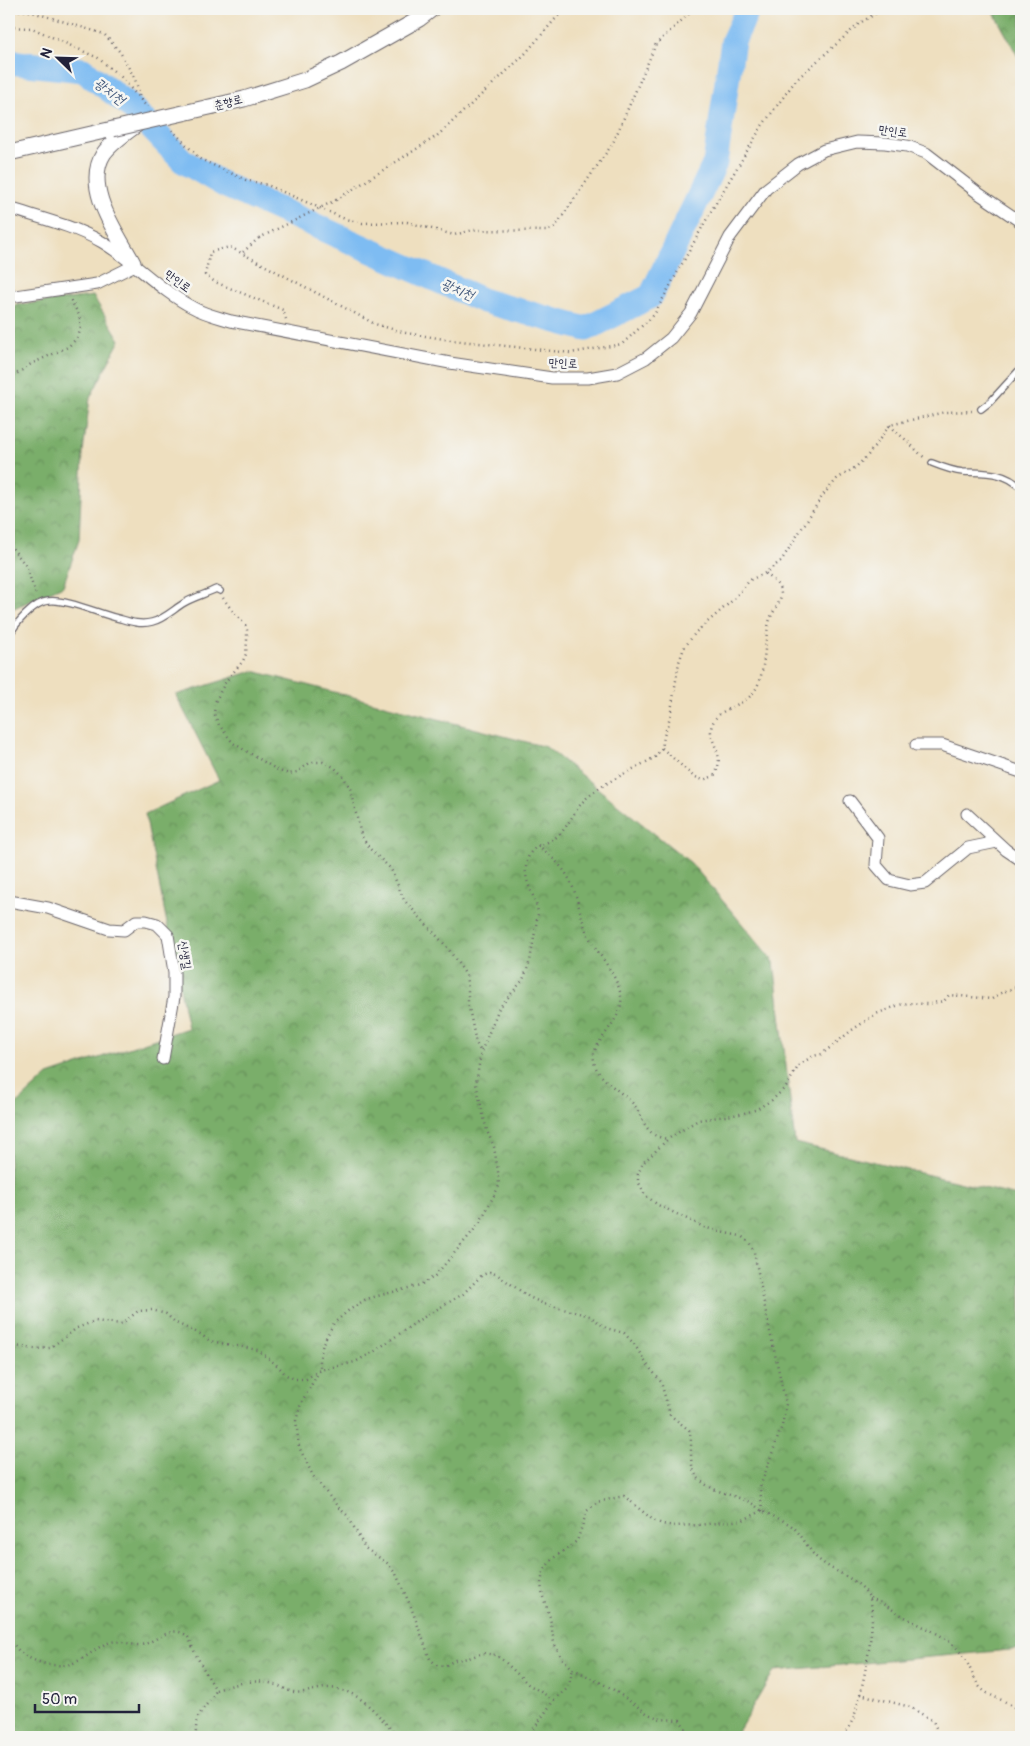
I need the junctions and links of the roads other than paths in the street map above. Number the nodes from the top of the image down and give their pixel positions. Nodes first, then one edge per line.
1 (432, 9) edge
2 (139, 123) junction
3 (9, 154) edge
4 (9, 208) edge
5 (1021, 222) edge
6 (134, 264) junction
7 (9, 296) edge
8 (1021, 368) edge
9 (981, 409) road end
10 (932, 463) road end
11 (1021, 488) edge
12 (220, 591) road end
13 (9, 636) edge
14 (916, 745) dead end
15 (1021, 772) edge
16 (850, 801) dead end
17 (967, 814) dead end
18 (997, 842) junction
19 (1021, 860) edge
20 (9, 901) edge
21 (162, 1059) dead end

1 - 2 street, 춘향로, bridge
2 - 3 street, 춘향로, bridge
2 - 6 street
4 - 6 street, 만인로
5 - 6 street, 만인로
6 - 7 street
8 - 9 lane
10 - 11 lane
12 - 13 lane
14 - 15 street
16 - 18 street
17 - 18 street
18 - 19 street
20 - 21 street, 신생길

